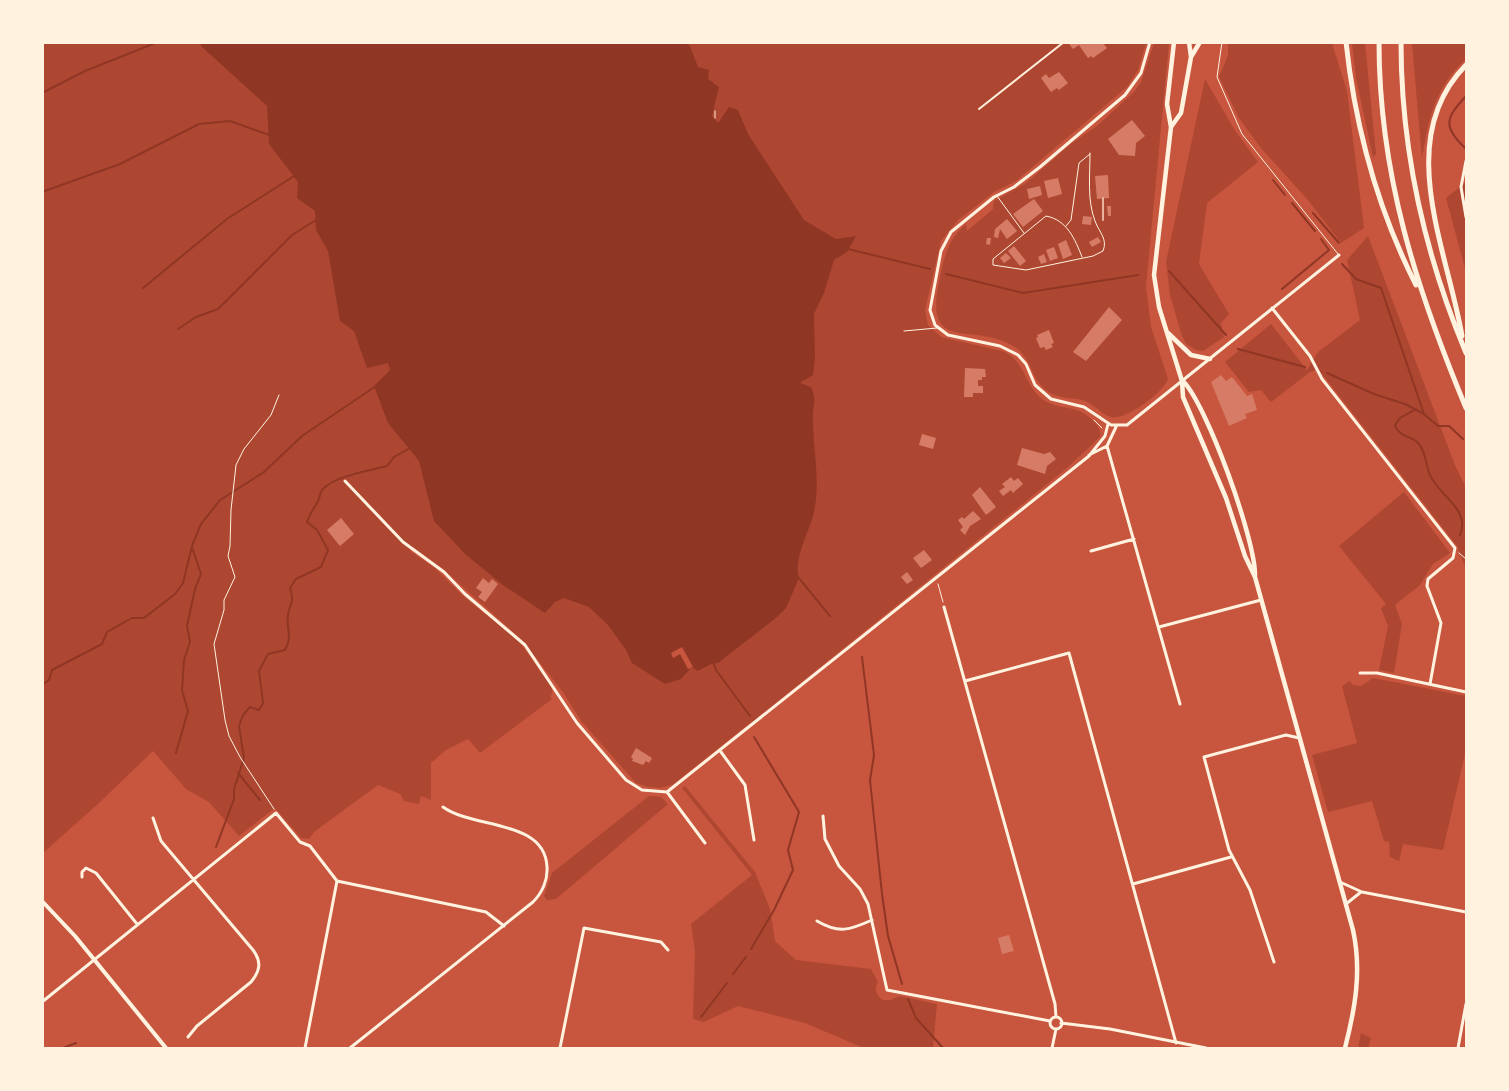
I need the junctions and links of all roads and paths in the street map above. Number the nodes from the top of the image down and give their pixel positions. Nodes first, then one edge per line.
1 (1064, 42) edge
2 (1150, 42) edge
3 (1174, 42) edge
4 (1189, 42) edge
5 (1200, 42) edge
6 (1222, 42) edge
7 (1346, 42) edge
8 (1379, 42) edge
9 (1401, 42) edge
10 (1191, 57) junction
11 (1466, 65) edge
12 (979, 109) dead end
13 (715, 111) dead end
14 (715, 118) dead end
15 (1171, 127) junction
16 (1466, 163) edge
17 (997, 195) junction
18 (1466, 217) edge
19 (1066, 227) junction
20 (1025, 233) junction
21 (1339, 255) joint
22 (1082, 257) junction
23 (1422, 296) junction
24 (1272, 308) junction
25 (937, 328) junction
26 (904, 331) dead end
27 (1167, 332) junction
28 (1466, 350) edge
29 (1210, 359) junction
30 (1182, 381) junction
31 (279, 395) dead end
32 (1466, 408) edge
33 (1108, 424) junction
34 (1116, 427) junction
35 (1107, 446) junction
36 (1088, 456) junction
37 (345, 481) dead end
38 (1134, 539) junction
39 (1091, 551) dead end
40 (1456, 551) junction
41 (1466, 559) edge
42 (1255, 577) junction
43 (936, 578) junction
44 (1261, 600) junction
45 (944, 608) joint
46 (1160, 627) junction
47 (1360, 673) dead end
48 (965, 682) junction
49 (1430, 684) junction
50 (1466, 692) edge
51 (1180, 704) dead end
52 (1301, 738) junction
53 (721, 752) junction
54 (668, 792) junction
55 (443, 807) dead end
56 (276, 813) junction
57 (823, 816) dead end
58 (153, 818) dead end
59 (754, 840) dead end
60 (705, 843) dead end
61 (1232, 856) junction
62 (82, 877) dead end
63 (193, 878) junction
64 (337, 881) junction
65 (1340, 882) junction
66 (1133, 884) junction
67 (1362, 892) junction
68 (42, 901) edge
69 (1346, 904) junction
70 (1466, 912) edge
71 (872, 920) junction
72 (817, 921) dead end
73 (137, 924) junction
74 (504, 926) junction
75 (668, 950) dead end
76 (93, 959) junction
77 (1274, 962) dead end
78 (42, 1002) edge
79 (1466, 1004) edge
80 (1056, 1017) junction
81 (1050, 1021) junction
82 (1062, 1023) junction
83 (1056, 1029) junction
84 (188, 1037) dead end
85 (1176, 1043) junction
86 (166, 1048) edge
87 (304, 1048) edge
88 (350, 1048) edge
89 (560, 1048) edge
90 (1052, 1048) edge
91 (1206, 1048) edge
92 (1345, 1048) edge
93 (1458, 1048) edge

1 - 12 street
2 - 17 street
3 - 15 main road
4 - 10 main road
5 - 10 main road
6 - 21 lane
7 - 23 highway
8 - 23 highway
9 - 28 highway
10 - 15 main road
11 - 28 highway
13 - 14 path
15 - 27 main road
16 - 18 street
17 - 20 lane
17 - 25 street
19 - 20 lane
19 - 22 lane
19 - 22 lane
20 - 22 lane
21 - 24 street
23 - 32 highway
24 - 29 street
24 - 40 street
25 - 26 lane
25 - 33 street
27 - 29 main road
27 - 30 main road
29 - 30 street
30 - 34 street
30 - 42 main road
30 - 42 main road
31 - 56 path
33 - 34 street
33 - 36 street
34 - 35 street
35 - 36 street
35 - 38 street
36 - 43 street
37 - 54 street
38 - 39 street
38 - 46 street
40 - 41 path
40 - 49 street
42 - 44 main road
43 - 45 path
43 - 53 street
44 - 46 street
44 - 52 main road
45 - 48 street
46 - 51 street
47 - 49 street
48 - 66 street
48 - 80 street
49 - 50 street
52 - 61 street
52 - 65 main road
53 - 54 street
53 - 59 street
54 - 60 street
55 - 74 street
56 - 63 street
56 - 64 street
57 - 71 street
58 - 63 street
61 - 66 street
61 - 77 street
62 - 73 street
63 - 73 street
63 - 84 street
64 - 74 street
64 - 87 street
65 - 67 street
65 - 69 main road
66 - 85 street
67 - 69 street
67 - 70 street
68 - 76 street
69 - 92 main road
71 - 72 street
71 - 81 street
73 - 76 street
74 - 88 street
75 - 89 street
76 - 78 street
76 - 86 street
79 - 93 street
80 - 81 street
80 - 82 street
81 - 83 street
82 - 83 street
82 - 85 street
83 - 90 street
85 - 91 street

